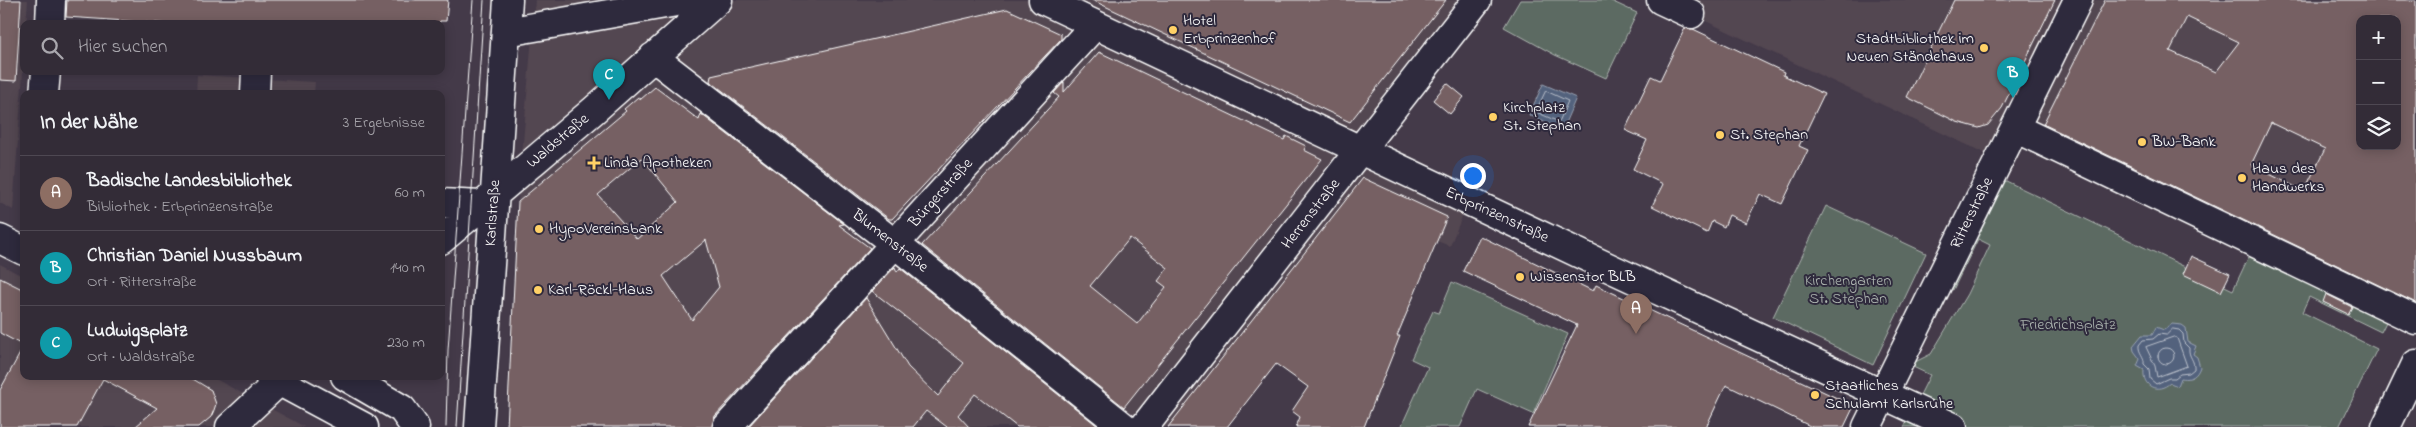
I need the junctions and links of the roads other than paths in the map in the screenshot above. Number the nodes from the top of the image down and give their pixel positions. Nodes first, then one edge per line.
1 (52, 0) edge
2 (508, 0) edge
3 (688, 0) edge
4 (718, 0) edge
5 (1043, 0) edge
6 (1477, 0) edge
7 (1661, 0) edge
8 (2078, 0) edge
9 (1691, 14) dead end
10 (50, 20) edge
11 (1095, 25) junction
12 (506, 32) junction
13 (653, 58) junction
14 (46, 75) edge
15 (256, 75) edge
16 (44, 90) edge
17 (255, 90) edge
18 (2015, 128) junction
19 (1360, 150) junction
20 (488, 200) junction
21 (445, 203) edge
22 (445, 237) edge
23 (895, 244) junction
24 (2416, 320) edge
25 (2416, 364) edge
26 (276, 380) edge
27 (282, 380) edge
28 (352, 380) edge
29 (1883, 394) junction
30 (230, 427) edge
31 (364, 427) edge
32 (414, 427) edge
33 (479, 427) edge
34 (726, 427) edge
35 (1124, 427) edge
36 (1144, 427) edge
37 (1867, 427) edge
38 (1953, 427) edge
39 (2386, 427) edge

1 - 10 street
2 - 12 street, Karlstraße
3 - 12 street
4 - 13 street, Waldstraße
5 - 11 street, Erbprinzenstraße
6 - 19 street, Herrenstraße
7 - 9 street
8 - 18 street, Ritterstraße
11 - 19 street, Erbprinzenstraße
11 - 23 street, Bürgerstraße
12 - 20 street, Karlstraße
13 - 20 street, Waldstraße
13 - 23 street, Blumenstraße
14 - 16 street
15 - 17 street
18 - 24 street
18 - 29 street, Ritterstraße
19 - 29 street, Erbprinzenstraße
19 - 36 street, Herrenstraße
20 - 21 street
20 - 22 street, Waldstraße
20 - 33 street, Karlstraße
23 - 34 street, Bürgerstraße
23 - 35 street, Blumenstraße
25 - 39 street
26 - 30 street
27 - 31 street
28 - 32 street
29 - 37 street, Ritterstraße
29 - 38 street, Erbprinzenstraße

